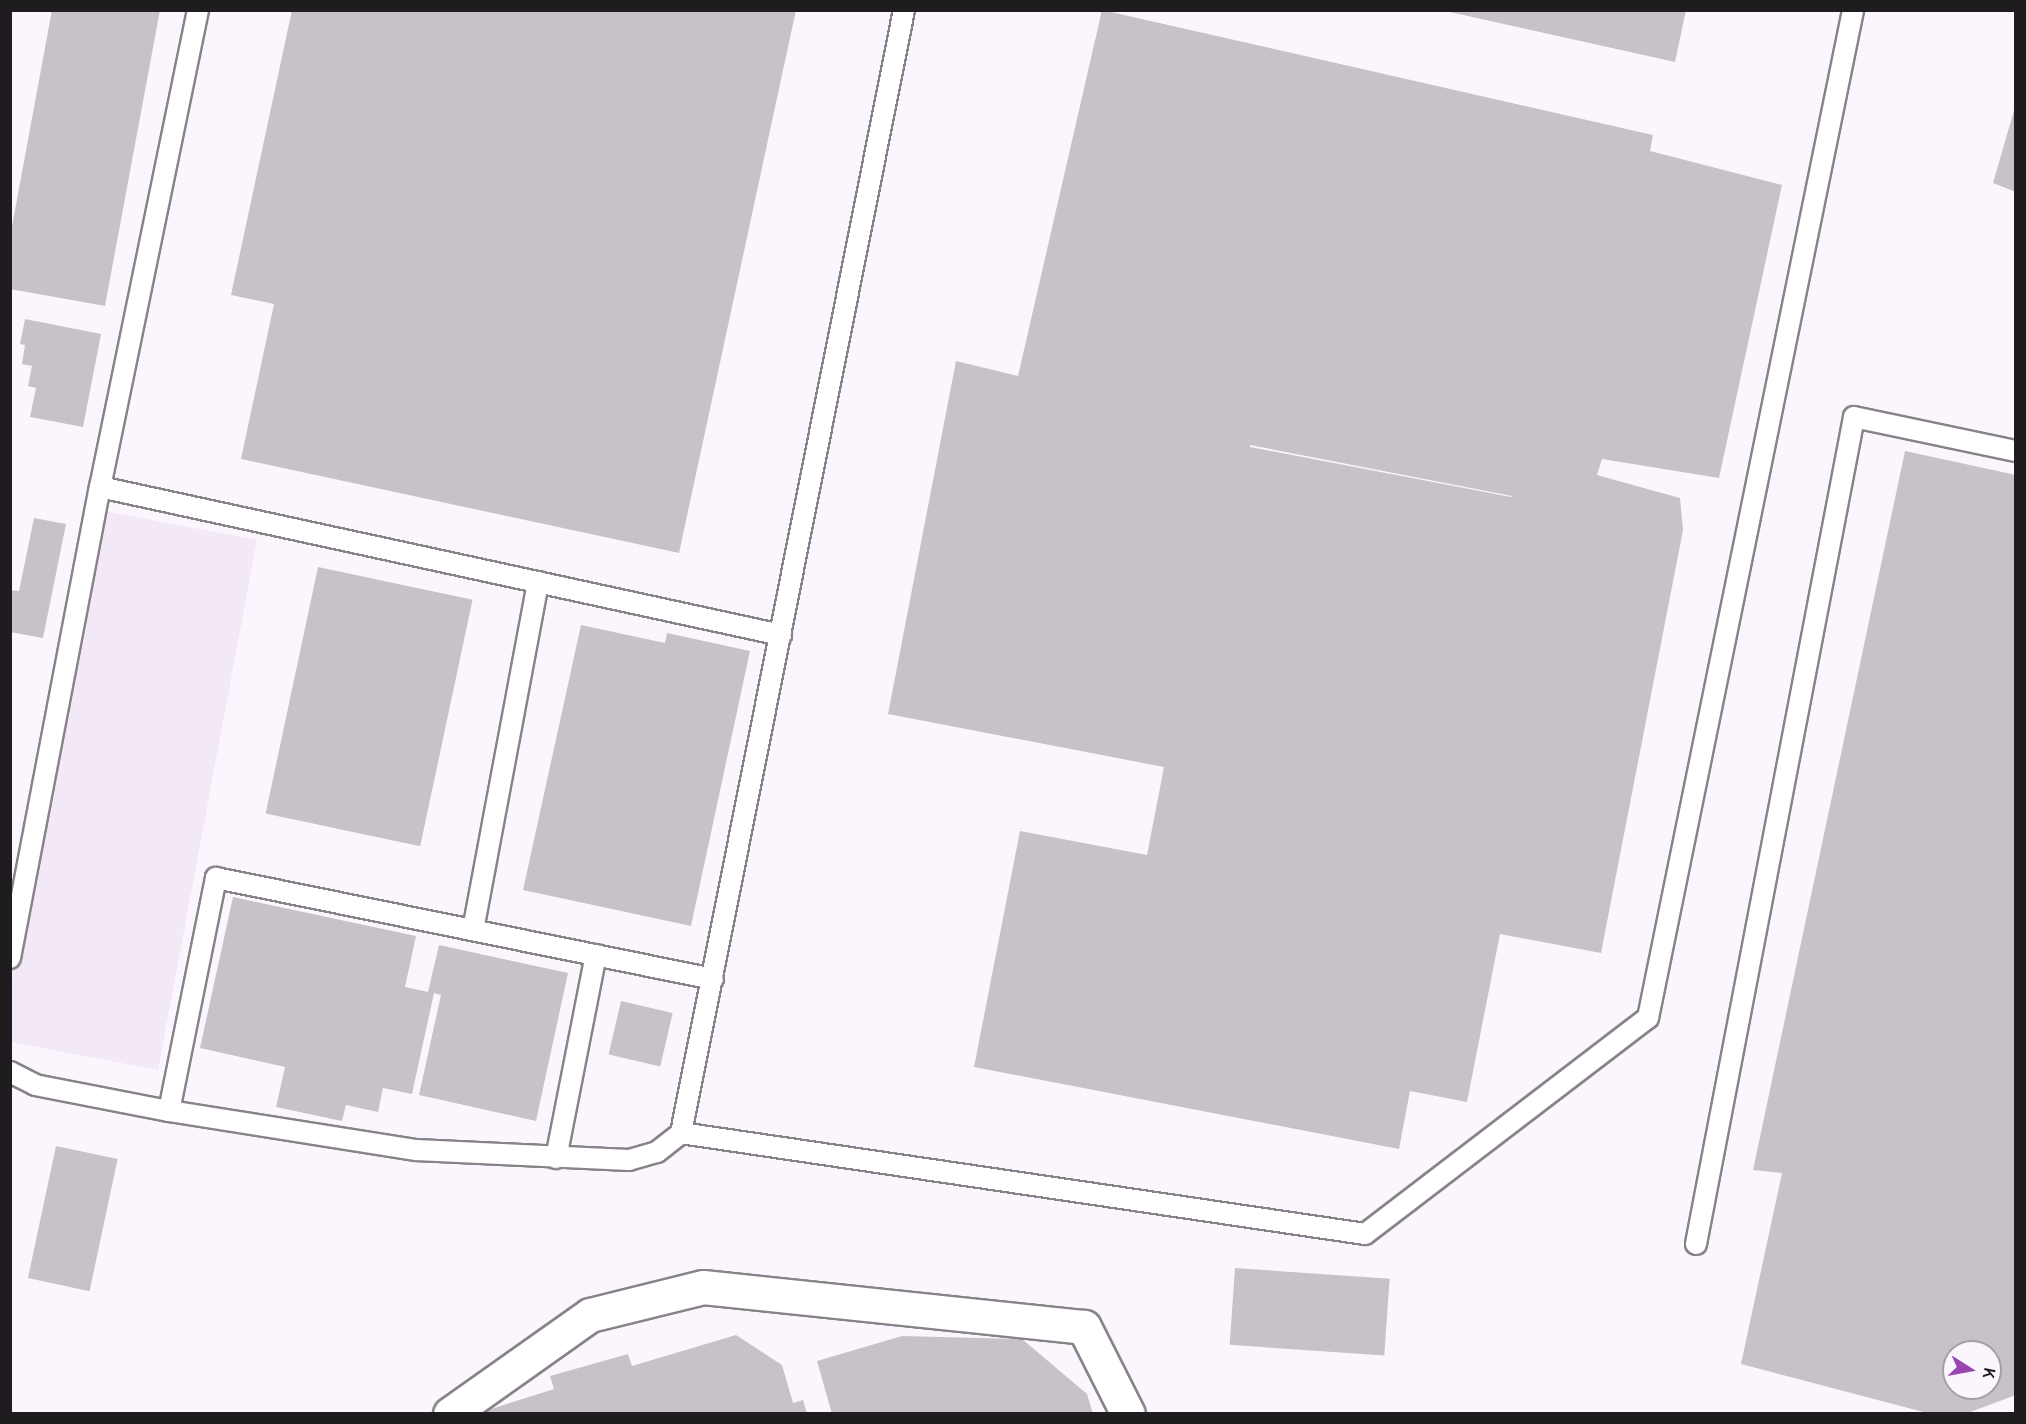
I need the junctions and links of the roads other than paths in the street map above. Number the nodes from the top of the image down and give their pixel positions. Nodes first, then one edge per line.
1 (198, 10) edge
2 (904, 10) edge
3 (1853, 10) edge
4 (2016, 451) edge
5 (100, 487) junction
6 (538, 582) junction
7 (780, 635) junction
8 (473, 930) junction
9 (596, 956) junction
10 (10, 958) edge
11 (712, 979) junction
12 (10, 1072) edge
13 (168, 1111) junction
14 (681, 1133) junction
15 (556, 1158) junction
16 (1696, 1244) dead end
17 (450, 1413) edge
18 (1128, 1413) edge

1 - 5 lane
2 - 7 lane
3 - 14 lane
4 - 16 lane
5 - 6 lane
5 - 10 lane
6 - 7 lane
6 - 8 lane
7 - 11 lane
8 - 9 lane
8 - 13 lane
9 - 11 lane
9 - 15 lane
11 - 14 lane
12 - 13 lane
13 - 15 lane
14 - 15 lane
17 - 18 street

